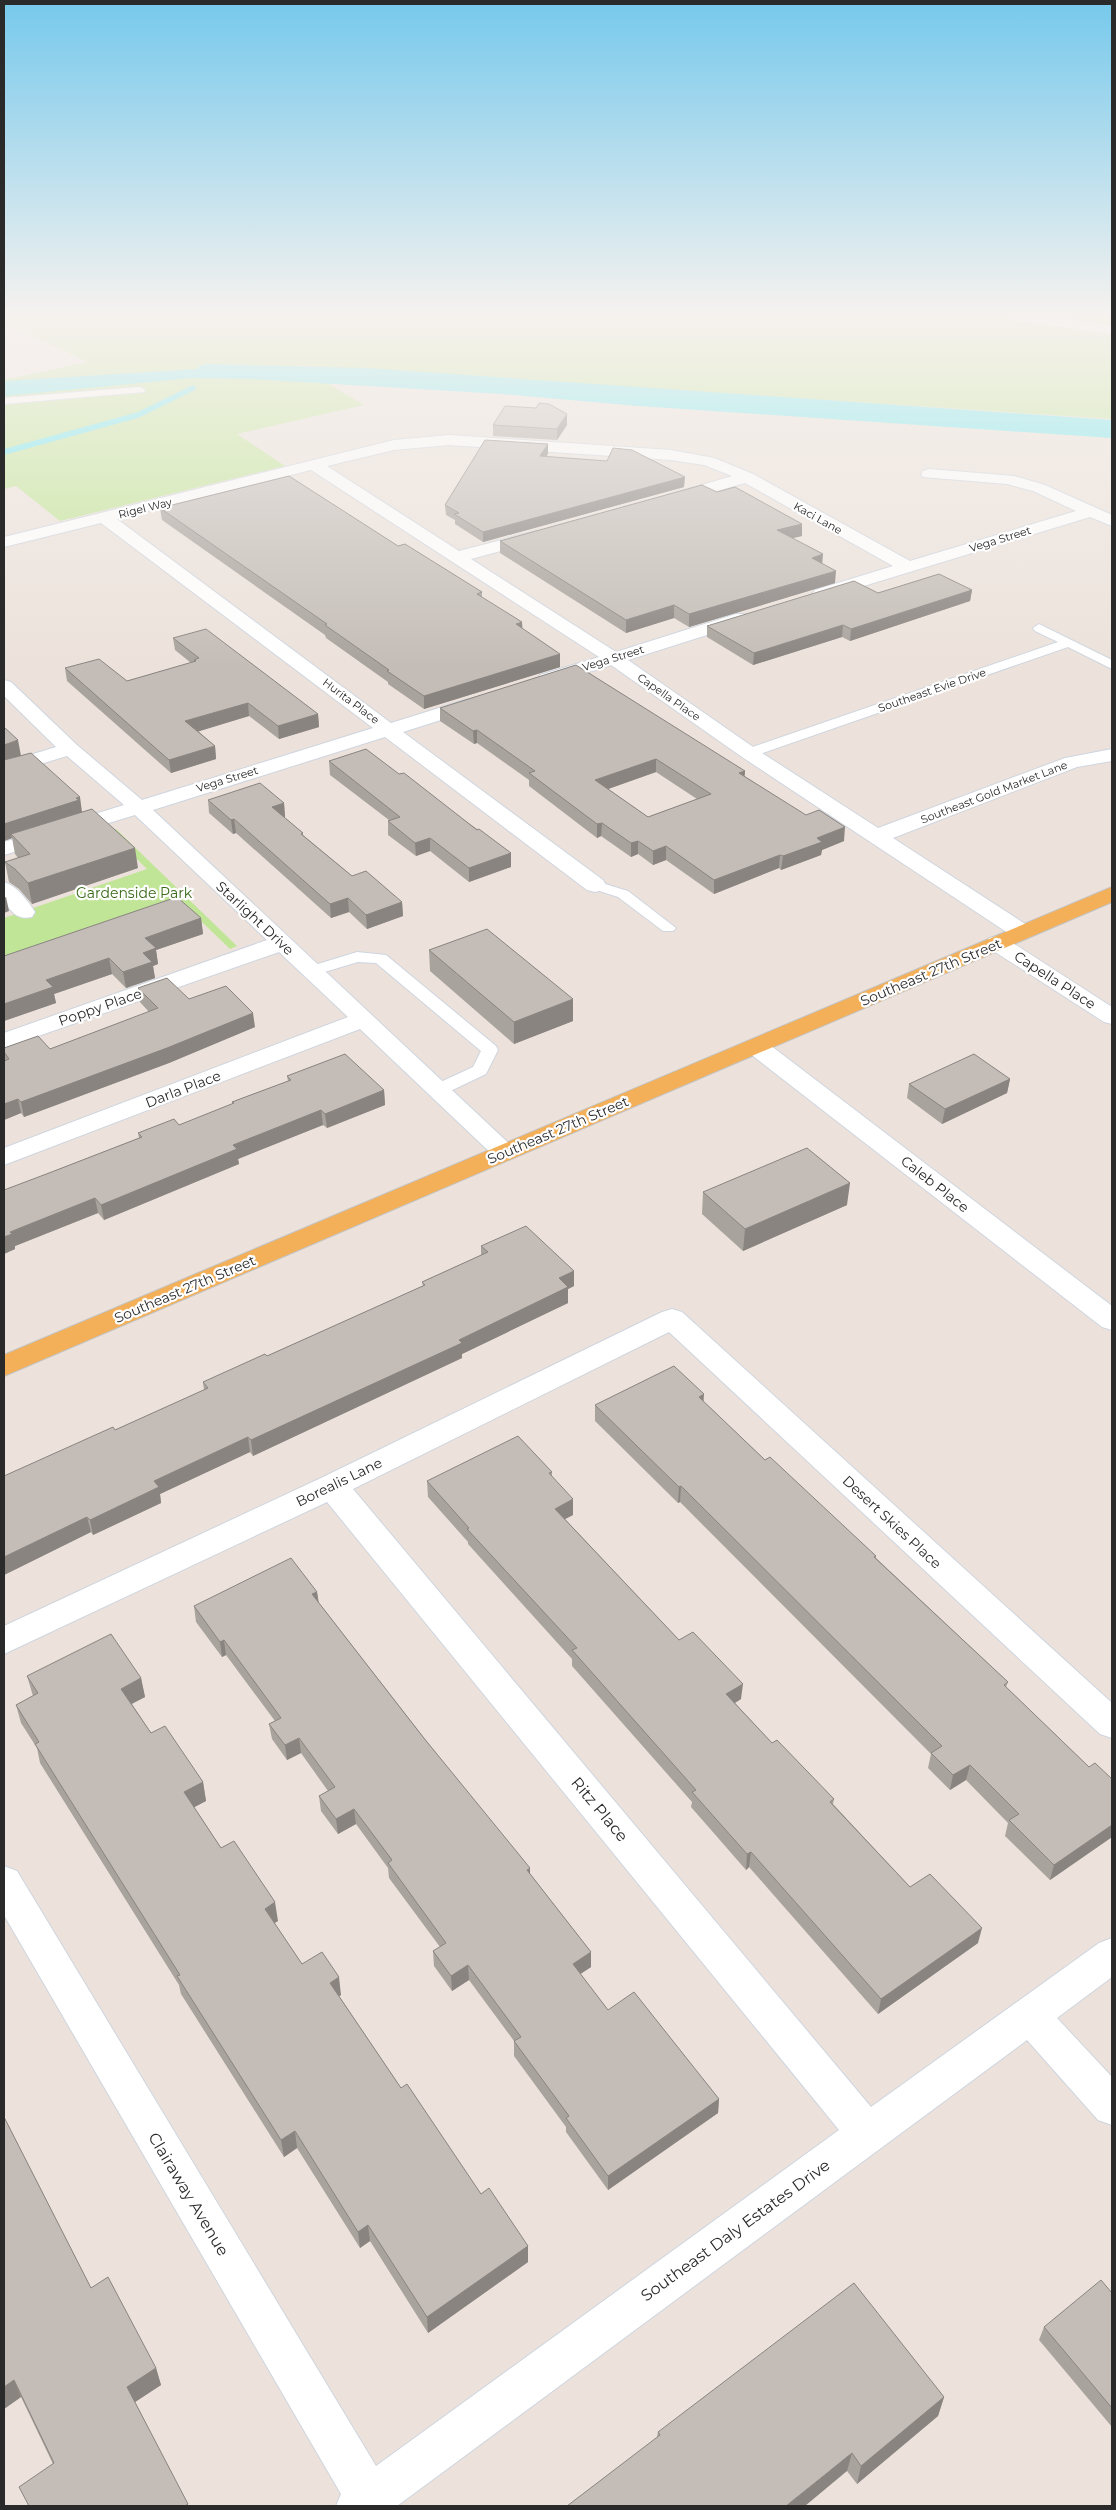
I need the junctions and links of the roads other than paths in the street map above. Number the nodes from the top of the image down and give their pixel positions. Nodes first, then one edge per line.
1 (315, 466) junction
2 (929, 474) dead end
3 (747, 478) junction
4 (660, 501) edge
5 (1090, 512) junction
6 (106, 518) junction
7 (1112, 522) edge
8 (555, 530) edge
9 (4, 542) edge
10 (458, 557) junction
11 (906, 567) junction
12 (802, 600) edge
13 (755, 614) edge
14 (1039, 628) dead end
15 (1069, 643) junction
16 (613, 658) junction
17 (1112, 665) edge
18 (529, 685) edge
19 (8, 694) edge
20 (492, 697) edge
21 (389, 730) junction
22 (70, 750) junction
23 (749, 753) junction
24 (1112, 755) edge
25 (4, 769) edge
26 (137, 806) junction
27 (878, 836) junction
28 (4, 849) edge
29 (595, 884) joint
30 (4, 889) edge
31 (1112, 894) edge
32 (24, 912) dead end
33 (668, 928) dead end
34 (1022, 932) junction
35 (281, 943) junction
36 (997, 943) junction
37 (311, 971) junction
38 (1112, 1017) edge
39 (363, 1020) junction
40 (4, 1041) edge
41 (757, 1047) junction
42 (438, 1090) junction
43 (504, 1152) junction
44 (4, 1157) edge
45 (672, 1320) joint
46 (1112, 1320) edge
47 (4, 1366) edge
48 (332, 1486) junction
49 (4, 1641) edge
50 (1112, 1724) edge
51 (4, 1882) edge
52 (1112, 1955) edge
53 (1029, 2015) junction
54 (1112, 2106) edge
55 (867, 2133) junction
56 (368, 2504) edge

1 - 3 street, Kaci Lane
1 - 6 street, Rigel Way
1 - 10 street, Capella Place
2 - 5 street
3 - 4 street
3 - 11 street, Kaci Lane
5 - 7 street
5 - 11 street, Vega Street
6 - 9 street, Rigel Way
6 - 21 street, Hurita Place
8 - 10 street
10 - 16 street, Capella Place
11 - 12 street, Vega Street
13 - 16 street, Vega Street
14 - 15 lane
15 - 17 lane
15 - 23 lane, Southeast Evie Drive
16 - 18 street, Vega Street
16 - 23 street, Capella Place
19 - 22 street, Starlight Drive
20 - 21 street, Vega Street
21 - 26 street, Vega Street
21 - 29 street, Hurita Place
22 - 25 street
22 - 26 street, Starlight Drive
23 - 27 street, Capella Place
24 - 27 street, Southeast Gold Market Lane
26 - 28 street, Vega Street
26 - 35 street, Starlight Drive
27 - 34 street, Capella Place
29 - 33 lane
30 - 32 street
31 - 34 main road, Southeast 27th Street
34 - 36 main road, Southeast 27th Street
35 - 37 street, Starlight Drive
35 - 40 street, Poppy Place
36 - 38 street, Capella Place
36 - 41 main road, Southeast 27th Street
37 - 39 street, Starlight Drive
37 - 42 lane
39 - 42 street, Starlight Drive
39 - 44 street, Darla Place
41 - 43 main road, Southeast 27th Street
41 - 46 street, Caleb Place
42 - 43 street, Starlight Drive
43 - 47 main road, Southeast 27th Street
45 - 48 street, Borealis Lane
45 - 50 street, Desert Skies Place
48 - 49 street, Borealis Lane
48 - 55 street, Ritz Place
51 - 56 street, Clairaway Avenue
52 - 53 street, Southeast Daly Estates Drive
53 - 54 street
53 - 55 street, Southeast Daly Estates Drive
55 - 56 street, Southeast Daly Estates Drive

